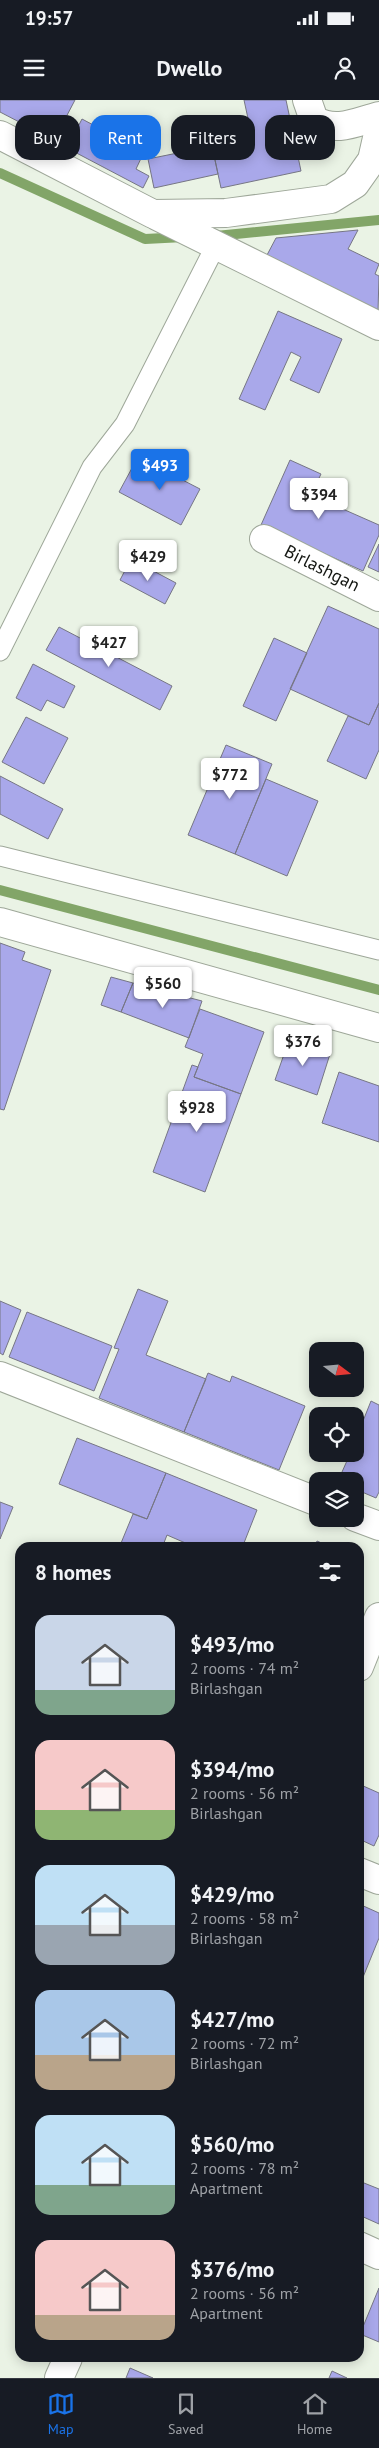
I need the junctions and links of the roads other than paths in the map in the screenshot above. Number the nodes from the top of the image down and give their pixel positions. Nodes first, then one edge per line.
1 (307, 100) edge
2 (379, 116) edge
3 (379, 129) edge
4 (0, 135) edge
5 (153, 214) junction
6 (216, 245) junction
7 (379, 326) edge
8 (264, 539) dead end
9 (379, 597) edge
10 (0, 651) edge
11 (0, 856) edge
12 (0, 922) edge
13 (379, 950) edge
14 (379, 1028) edge
15 (0, 1376) edge
16 (309, 1498) edge
17 (364, 1520) edge
18 (379, 1526) edge
19 (379, 1617) edge
20 (364, 1654) edge
21 (364, 1874) edge
22 (379, 1880) edge
23 (364, 2248) edge
24 (379, 2255) edge
25 (66, 2362) edge
26 (59, 2378) edge

1 - 2 street
3 - 5 street
4 - 5 street
5 - 6 street
6 - 7 street
6 - 10 lane
8 - 9 street, Birlashgan
11 - 13 lane
12 - 14 street
15 - 16 street
17 - 18 street
19 - 20 street
21 - 22 street
23 - 24 street
25 - 26 street

